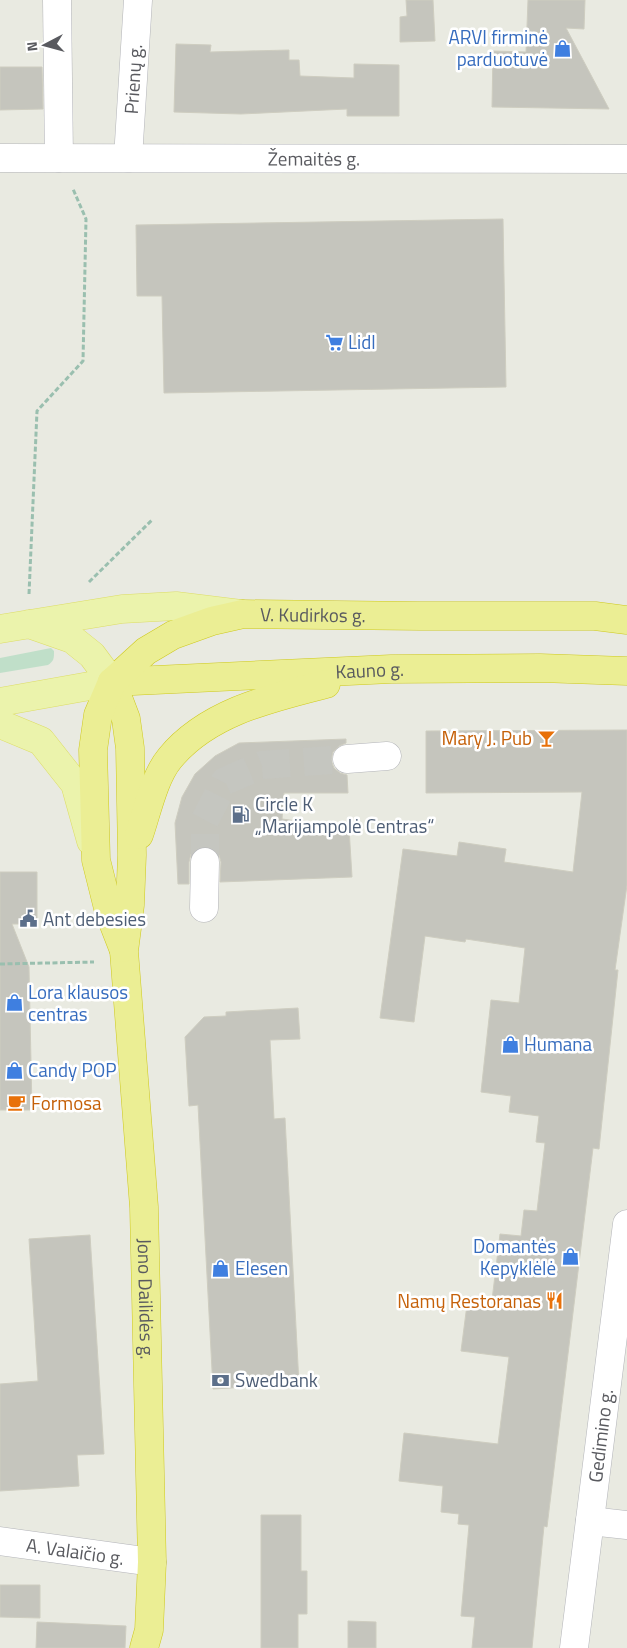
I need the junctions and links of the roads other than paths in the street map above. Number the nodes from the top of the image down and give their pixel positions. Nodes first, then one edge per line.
1 (57, 0) edge
2 (138, 0) edge
3 (0, 158) edge
4 (66, 158) junction
5 (128, 158) junction
6 (627, 159) edge
7 (242, 614) junction
8 (627, 620) edge
9 (28, 624) junction
10 (0, 629) edge
11 (391, 669) junction
12 (627, 671) edge
13 (112, 682) junction
14 (0, 702) edge
15 (0, 724) edge
16 (387, 756) dead end
17 (347, 759) tunnel mouth
18 (132, 855) junction
19 (96, 860) junction
20 (205, 862) tunnel mouth
21 (204, 908) dead end
22 (124, 956) junction
23 (627, 1224) edge
24 (590, 1521) junction
25 (627, 1525) edge
26 (0, 1541) edge
27 (152, 1562) junction
28 (144, 1648) edge
29 (574, 1648) edge

1 - 4 street
2 - 5 street, Prienų g.
3 - 4 street, Žemaitės g.
4 - 5 street, Žemaitės g.
5 - 6 street, Žemaitės g.
7 - 8 highway, V. Kudirkos g.
7 - 9 main road, V. Kudirkos g.
7 - 13 highway
9 - 10 main road, V. Kudirkos g.
9 - 13 main road
11 - 12 highway, Kauno g.
11 - 13 highway, Kauno g.
11 - 18 highway
13 - 14 main road
13 - 18 highway
13 - 19 highway
15 - 19 main road
16 - 17 street
18 - 22 highway
19 - 22 highway
20 - 21 street
22 - 27 highway, Jono Dailidės g.
23 - 24 street, Gedimino g.
24 - 25 street
24 - 29 street, Gedimino g.
26 - 27 street, A. Valaičio g.
27 - 28 highway, Jono Dailidės g.

